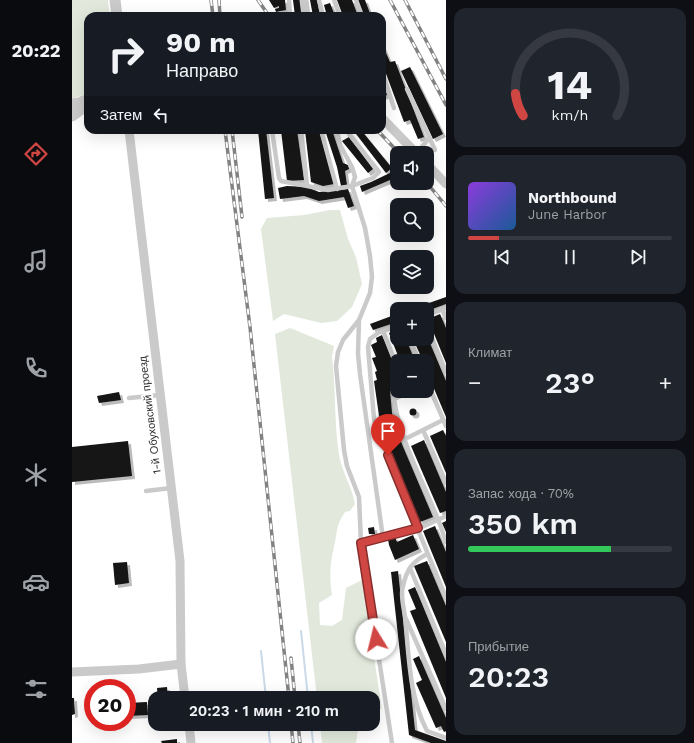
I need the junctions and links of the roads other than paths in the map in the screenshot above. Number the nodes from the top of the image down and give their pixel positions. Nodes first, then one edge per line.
1 (115, 0) edge
2 (289, 0) edge
3 (304, 0) edge
4 (319, 0) edge
5 (334, 0) edge
6 (356, 0) edge
7 (116, 12) edge
8 (290, 12) edge
9 (306, 12) edge
10 (321, 12) edge
11 (338, 12) edge
12 (360, 12) edge
13 (386, 83) edge
14 (407, 89) dead end
15 (72, 104) edge
16 (84, 105) edge
17 (84, 107) edge
18 (394, 108) dead end
19 (72, 116) edge
20 (386, 122) edge
21 (129, 134) edge
22 (273, 134) edge
23 (301, 134) edge
24 (322, 134) edge
25 (338, 134) edge
26 (349, 134) edge
27 (429, 138) junction
28 (410, 146) edge
29 (423, 146) edge
30 (435, 150) dead end
31 (434, 171) edge
32 (446, 184) edge
33 (307, 185) junction
34 (352, 186) junction
35 (337, 189) junction
36 (444, 309) edge
37 (434, 313) edge
38 (446, 318) edge
39 (359, 320) junction
40 (390, 329) edge
41 (384, 331) junction
42 (434, 344) edge
43 (393, 354) edge
44 (446, 372) edge
45 (160, 395) junction
46 (129, 398) dead end
47 (396, 398) edge
48 (434, 398) edge
49 (443, 420) junction
50 (446, 426) edge
51 (423, 430) junction
52 (403, 440) junction
53 (446, 483) edge
54 (171, 488) junction
55 (146, 491) dead end
56 (446, 516) edge
57 (437, 520) junction
58 (418, 528) junction
59 (383, 538) junction
60 (446, 542) edge
61 (361, 543) junction
62 (427, 554) junction
63 (410, 568) junction
64 (446, 598) edge
65 (405, 615) junction
66 (446, 654) edge
67 (181, 664) junction
68 (72, 672) edge
69 (184, 691) edge
70 (446, 709) edge
71 (190, 731) edge
72 (446, 738) edge
73 (191, 743) edge
74 (392, 743) edge

1 - 7 street
2 - 8 lane
3 - 9 street
4 - 10 lane
5 - 11 lane
6 - 12 lane
13 - 18 lane
14 - 27 lane
15 - 16 street
17 - 19 street
20 - 28 street
21 - 45 street, 1-й Обуховский проезд
22 - 33 lane
23 - 33 lane
24 - 35 lane
25 - 34 lane
26 - 34 lane
27 - 29 lane
27 - 30 lane
31 - 32 street
33 - 35 lane
34 - 35 lane
34 - 39 lane
36 - 37 lane
36 - 38 lane
39 - 59 lane
39 - 61 lane
40 - 41 lane
41 - 43 lane
41 - 58 lane
42 - 44 lane
45 - 46 lane
45 - 54 street, 1-й Обуховский проезд
47 - 52 lane
48 - 49 lane
49 - 50 lane
49 - 51 lane
51 - 52 lane
51 - 53 lane
52 - 57 lane
54 - 55 lane
54 - 67 street, 1-й Обуховский проезд
56 - 57 lane
57 - 58 lane
57 - 60 lane
58 - 59 lane
58 - 62 lane
59 - 61 lane
61 - 74 lane
62 - 63 lane
62 - 64 lane
63 - 65 lane
63 - 66 lane
65 - 70 lane
65 - 72 lane
67 - 68 street
67 - 69 street, 1-й Обуховский проезд
71 - 73 street

